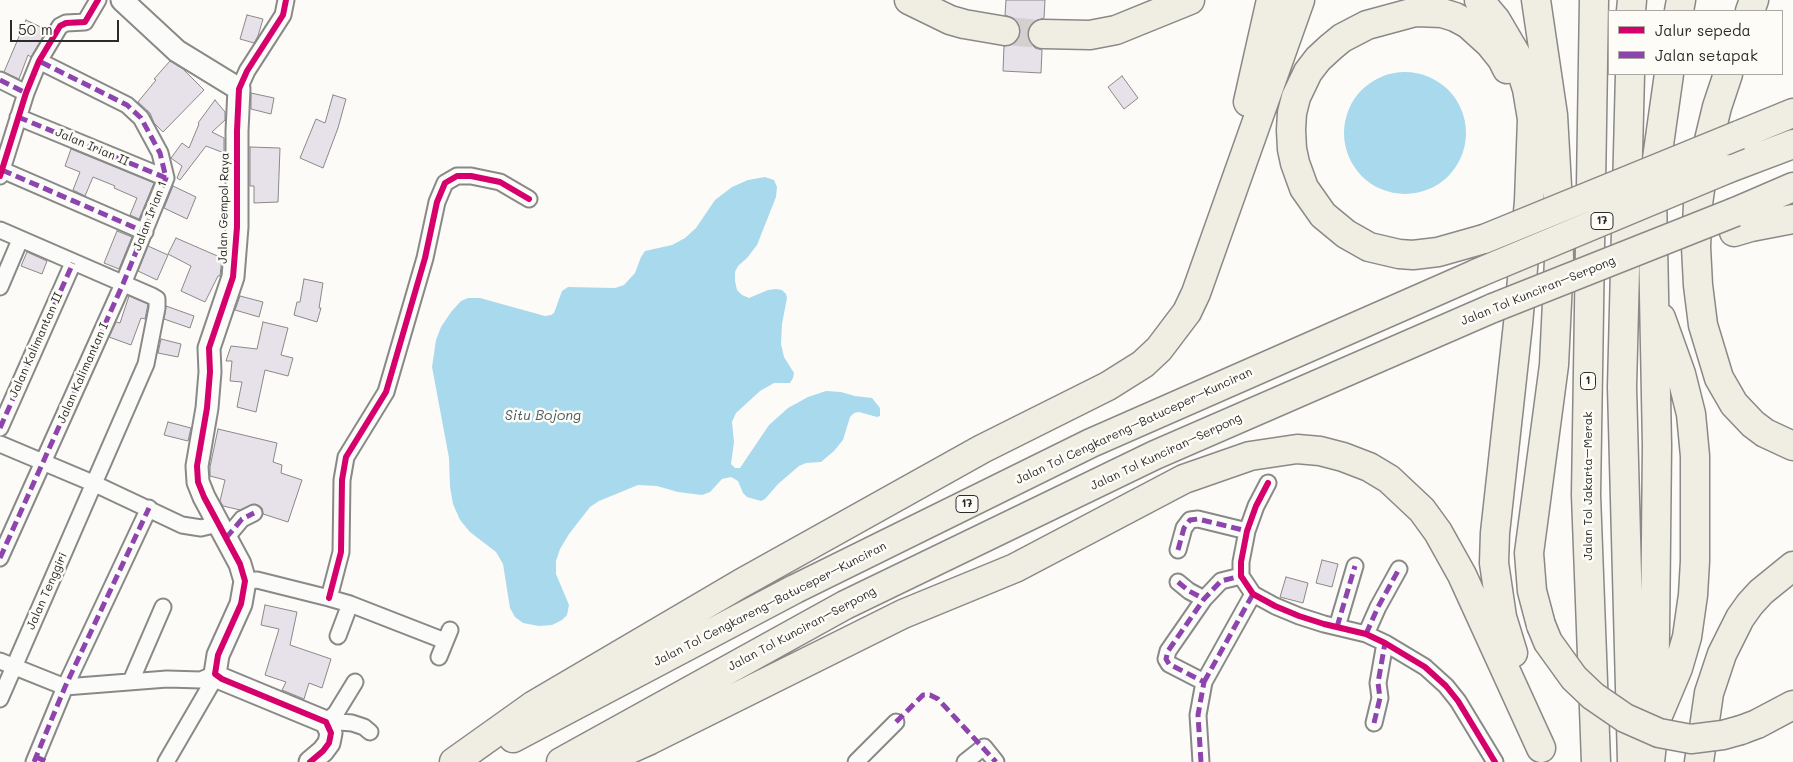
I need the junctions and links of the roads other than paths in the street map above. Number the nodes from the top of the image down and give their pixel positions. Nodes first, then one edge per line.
1 (98, 0) edge
2 (122, 0) edge
3 (286, 0) edge
4 (909, 0) edge
5 (1190, 0) edge
6 (1271, 0) edge
7 (1300, 0) edge
8 (1479, 0) edge
9 (1536, 0) edge
10 (1594, 0) edge
11 (1005, 31) tunnel mouth
12 (1043, 34) tunnel mouth
13 (39, 61) junction
14 (1630, 75) edge
15 (1669, 75) edge
16 (1728, 75) edge
17 (0, 80) edge
18 (239, 89) junction
19 (26, 93) junction
20 (1793, 113) edge
21 (18, 117) junction
22 (1793, 144) edge
23 (1531, 160) junction
24 (1, 173) edge
25 (166, 178) junction
26 (1793, 187) edge
27 (529, 199) dead end
28 (1793, 220) edge
29 (1734, 222) junction
30 (1220, 228) junction
31 (0, 230) edge
32 (145, 232) junction
33 (20, 240) junction
34 (73, 262) junction
35 (123, 284) junction
36 (0, 287) edge
37 (1655, 300) junction
38 (0, 428) edge
39 (0, 444) edge
40 (1793, 446) edge
41 (43, 463) junction
42 (1268, 483) dead end
43 (95, 484) junction
44 (149, 508) junction
45 (254, 513) dead end
46 (222, 531) junction
47 (1247, 531) junction
48 (1178, 550) dead end
49 (0, 558) edge
50 (1355, 566) dead end
51 (1793, 566) edge
52 (1399, 569) dead end
53 (1241, 576) junction
54 (245, 582) junction
55 (1178, 582) dead end
56 (1253, 594) junction
57 (329, 598) junction
58 (1204, 599) junction
59 (350, 604) junction
60 (163, 608) dead end
61 (1338, 627) junction
62 (1366, 634) junction
63 (338, 636) dead end
64 (1385, 643) junction
65 (438, 657) dead end
66 (0, 661) edge
67 (14, 667) junction
68 (215, 675) junction
69 (131, 681) junction
70 (355, 682) dead end
71 (1204, 682) junction
72 (65, 687) junction
73 (0, 699) edge
74 (1793, 705) edge
75 (896, 722) dead end
76 (1374, 723) dead end
77 (328, 724) junction
78 (1654, 725) junction
79 (370, 732) dead end
80 (1543, 755) edge
81 (39, 760) edge
82 (166, 762) edge
83 (310, 762) edge
84 (454, 762) edge
85 (468, 762) edge
86 (561, 762) edge
87 (601, 762) edge
88 (856, 762) edge
89 (965, 762) edge
90 (996, 762) edge
91 (1200, 762) edge
92 (1495, 762) edge
93 (1596, 762) edge
94 (1632, 762) edge
95 (1650, 762) edge
96 (1699, 762) edge

1 - 13 street
2 - 18 street
3 - 18 street
4 - 11 highway
5 - 12 highway
6 - 30 highway
7 - 30 highway
8 - 23 highway
9 - 74 highway, bridge
10 - 93 highway, Jalan Tol Jakarta–Merak / 1
13 - 19 street
13 - 25 street, Jalan Irian 1
14 - 94 highway
15 - 37 highway
16 - 40 highway
17 - 19 street
18 - 46 street, Jalan Gempol Raya
19 - 21 street
20 - 23 highway, bridge
21 - 24 street
21 - 25 street, Jalan Irian II
22 - 85 highway, Jalan Tol Cengkareng–Batuceper–Kunciran / 17, bridge
23 - 80 highway
24 - 32 street
25 - 32 street, Jalan Irian 1
26 - 29 highway, Jalan Tol Kunciran–Serpong
27 - 57 street
28 - 29 highway
29 - 86 highway, Jalan Tol Kunciran–Serpong, bridge
30 - 84 highway
31 - 33 street
32 - 35 street, Jalan Irian 1
33 - 34 street
33 - 36 street
34 - 35 street
34 - 38 street, Jalan Kalimantan II
35 - 41 street, Jalan Kalimantan I
35 - 43 street, Jalan Tenggiri
37 - 78 highway
37 - 78 highway
39 - 41 street
41 - 43 street
41 - 49 street, Jalan Kalimantan I
42 - 47 street
43 - 44 street
43 - 67 street, Jalan Tenggiri
44 - 46 street
44 - 72 street
45 - 46 street
46 - 54 street, Jalan Gempol Raya
47 - 48 street
47 - 53 street
50 - 61 street
51 - 96 highway
52 - 62 street
53 - 56 street
53 - 58 street
54 - 57 street
54 - 68 street
55 - 58 street
56 - 61 street
56 - 71 street
57 - 59 street
58 - 71 street
59 - 63 street
59 - 65 street
60 - 69 street
61 - 62 street
62 - 64 street
64 - 76 street
64 - 92 street
66 - 67 street
67 - 72 street
67 - 73 street, Jalan Tenggiri
68 - 69 street
68 - 77 street
68 - 82 street
69 - 72 street
70 - 77 street
71 - 91 street
72 - 81 street
75 - 88 street
77 - 79 street
77 - 83 street
78 - 95 highway
80 - 87 highway
89 - 90 street

